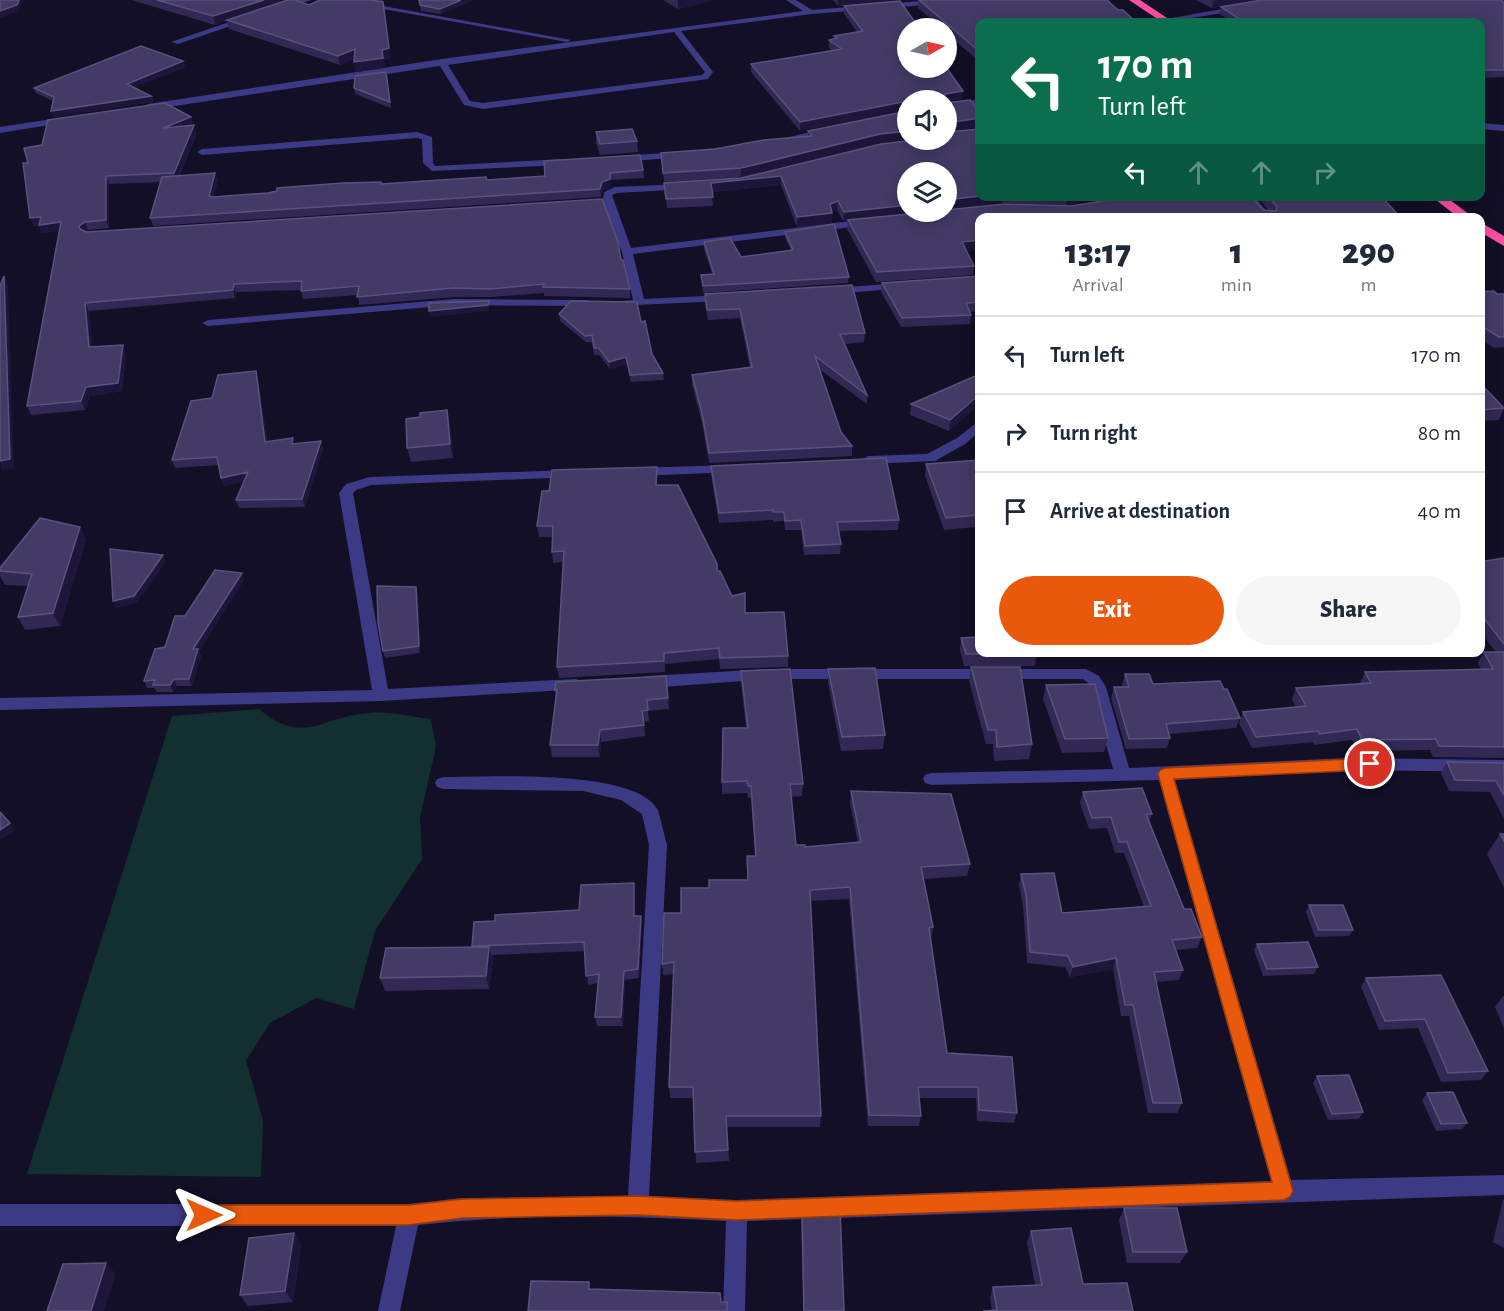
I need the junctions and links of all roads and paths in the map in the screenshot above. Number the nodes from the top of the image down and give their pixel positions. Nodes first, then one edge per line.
1 (307, 0) edge
2 (337, 0) edge
3 (790, 0) edge
4 (962, 0) edge
5 (1134, 0) edge
6 (1247, 6) edge
7 (274, 10) edge
8 (811, 12) junction
9 (252, 17) edge
10 (1162, 18) edge
11 (1183, 18) edge
12 (676, 29) junction
13 (175, 42) dead end
14 (582, 43) junction
15 (442, 63) junction
16 (975, 103) edge
17 (957, 106) edge
18 (140, 108) edge
19 (70, 119) edge
20 (1485, 126) edge
21 (1504, 128) edge
22 (835, 129) edge
23 (0, 130) edge
24 (757, 144) edge
25 (202, 152) dead end
26 (696, 154) edge
27 (608, 160) edge
28 (575, 162) edge
29 (700, 186) edge
30 (1253, 201) edge
31 (1444, 201) edge
32 (608, 202) junction
33 (573, 204) edge
34 (1264, 213) edge
35 (1461, 213) edge
36 (874, 222) edge
37 (1485, 229) edge
38 (1504, 242) edge
39 (627, 252) junction
40 (920, 285) edge
41 (826, 291) edge
42 (732, 297) edge
43 (639, 303) junction
44 (208, 323) dead end
45 (975, 428) edge
46 (857, 461) edge
47 (746, 468) edge
48 (629, 472) edge
49 (582, 474) edge
50 (634, 682) edge
51 (588, 685) edge
52 (381, 695) junction
53 (0, 704) edge
54 (1504, 766) edge
55 (1165, 774) junction
56 (1123, 775) junction
57 (931, 779) dead end
58 (443, 783) dead end
59 (1504, 1185) edge
60 (1284, 1191) junction
61 (638, 1206) junction
62 (737, 1211) junction
63 (0, 1215) edge
64 (409, 1215) junction
65 (389, 1311) edge
66 (734, 1311) edge

1 - 7 street
2 - 14 street
3 - 8 street
4 - 8 street
5 - 10 highway
6 - 11 street
8 - 12 street
9 - 13 street
12 - 14 street
12 - 15 street
14 - 15 street
15 - 18 street
16 - 17 street
19 - 23 street
20 - 21 street
22 - 24 street
25 - 28 street
26 - 27 street
29 - 32 street
30 - 34 street
31 - 35 highway
32 - 33 street
32 - 39 street
36 - 39 street
37 - 38 highway
39 - 43 street
40 - 41 street
42 - 43 street
43 - 44 street
45 - 46 street
47 - 48 street
49 - 52 street
50 - 56 street
51 - 52 street
52 - 53 street
54 - 55 street
55 - 56 street
55 - 60 street
56 - 57 street
58 - 61 street
59 - 60 street
60 - 62 street
61 - 62 street
61 - 64 street
62 - 66 street
63 - 64 street
64 - 65 street

